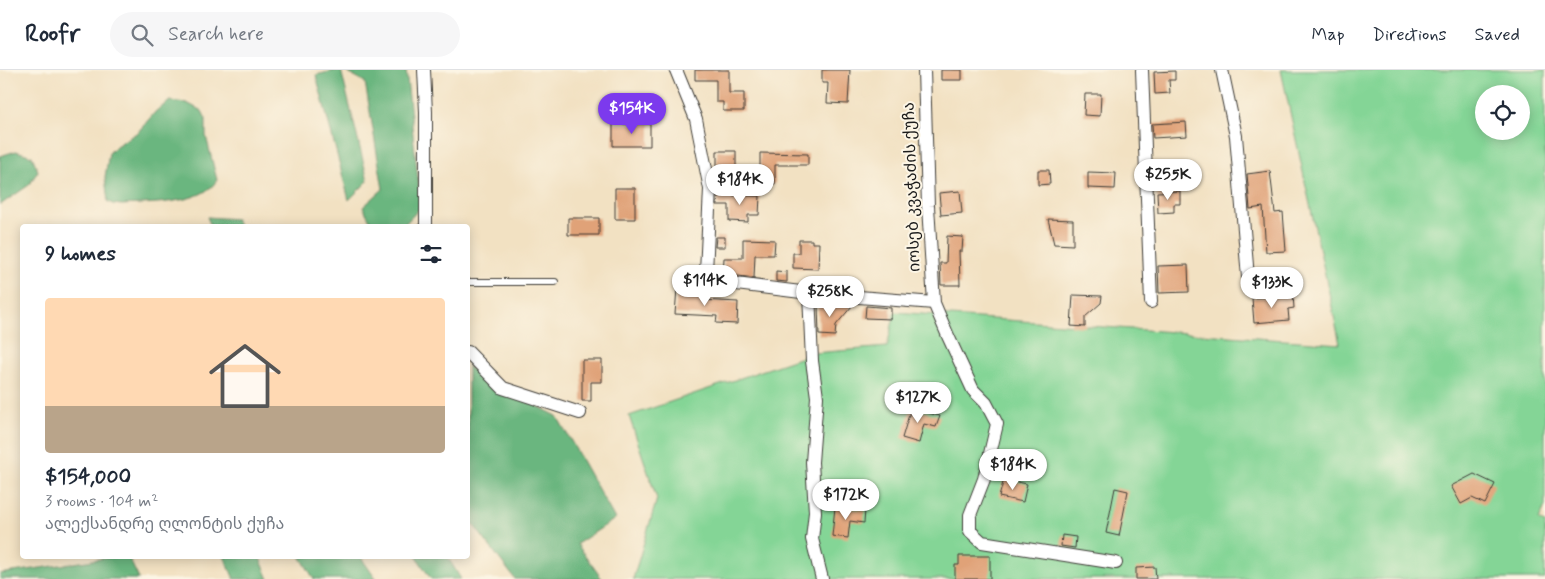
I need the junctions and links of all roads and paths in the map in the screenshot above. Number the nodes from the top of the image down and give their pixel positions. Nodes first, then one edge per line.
1 (424, 70) edge
2 (676, 70) edge
3 (924, 70) edge
4 (1142, 70) edge
5 (1222, 70) edge
6 (426, 224) edge
7 (470, 282) edge
8 (555, 282) dead end
9 (1249, 289) dead end
10 (809, 292) junction
11 (1151, 302) dead end
12 (934, 303) junction
13 (470, 354) edge
14 (580, 413) dead end
15 (1116, 563) dead end
16 (822, 579) edge

1 - 6 street
2 - 10 street
3 - 12 street, იოსებ კვაჭაძის ქუჩა
4 - 11 street
5 - 9 street
7 - 8 lane
10 - 12 street
10 - 16 street
12 - 15 street, იოსებ კვაჭაძის ქუჩა
13 - 14 street

